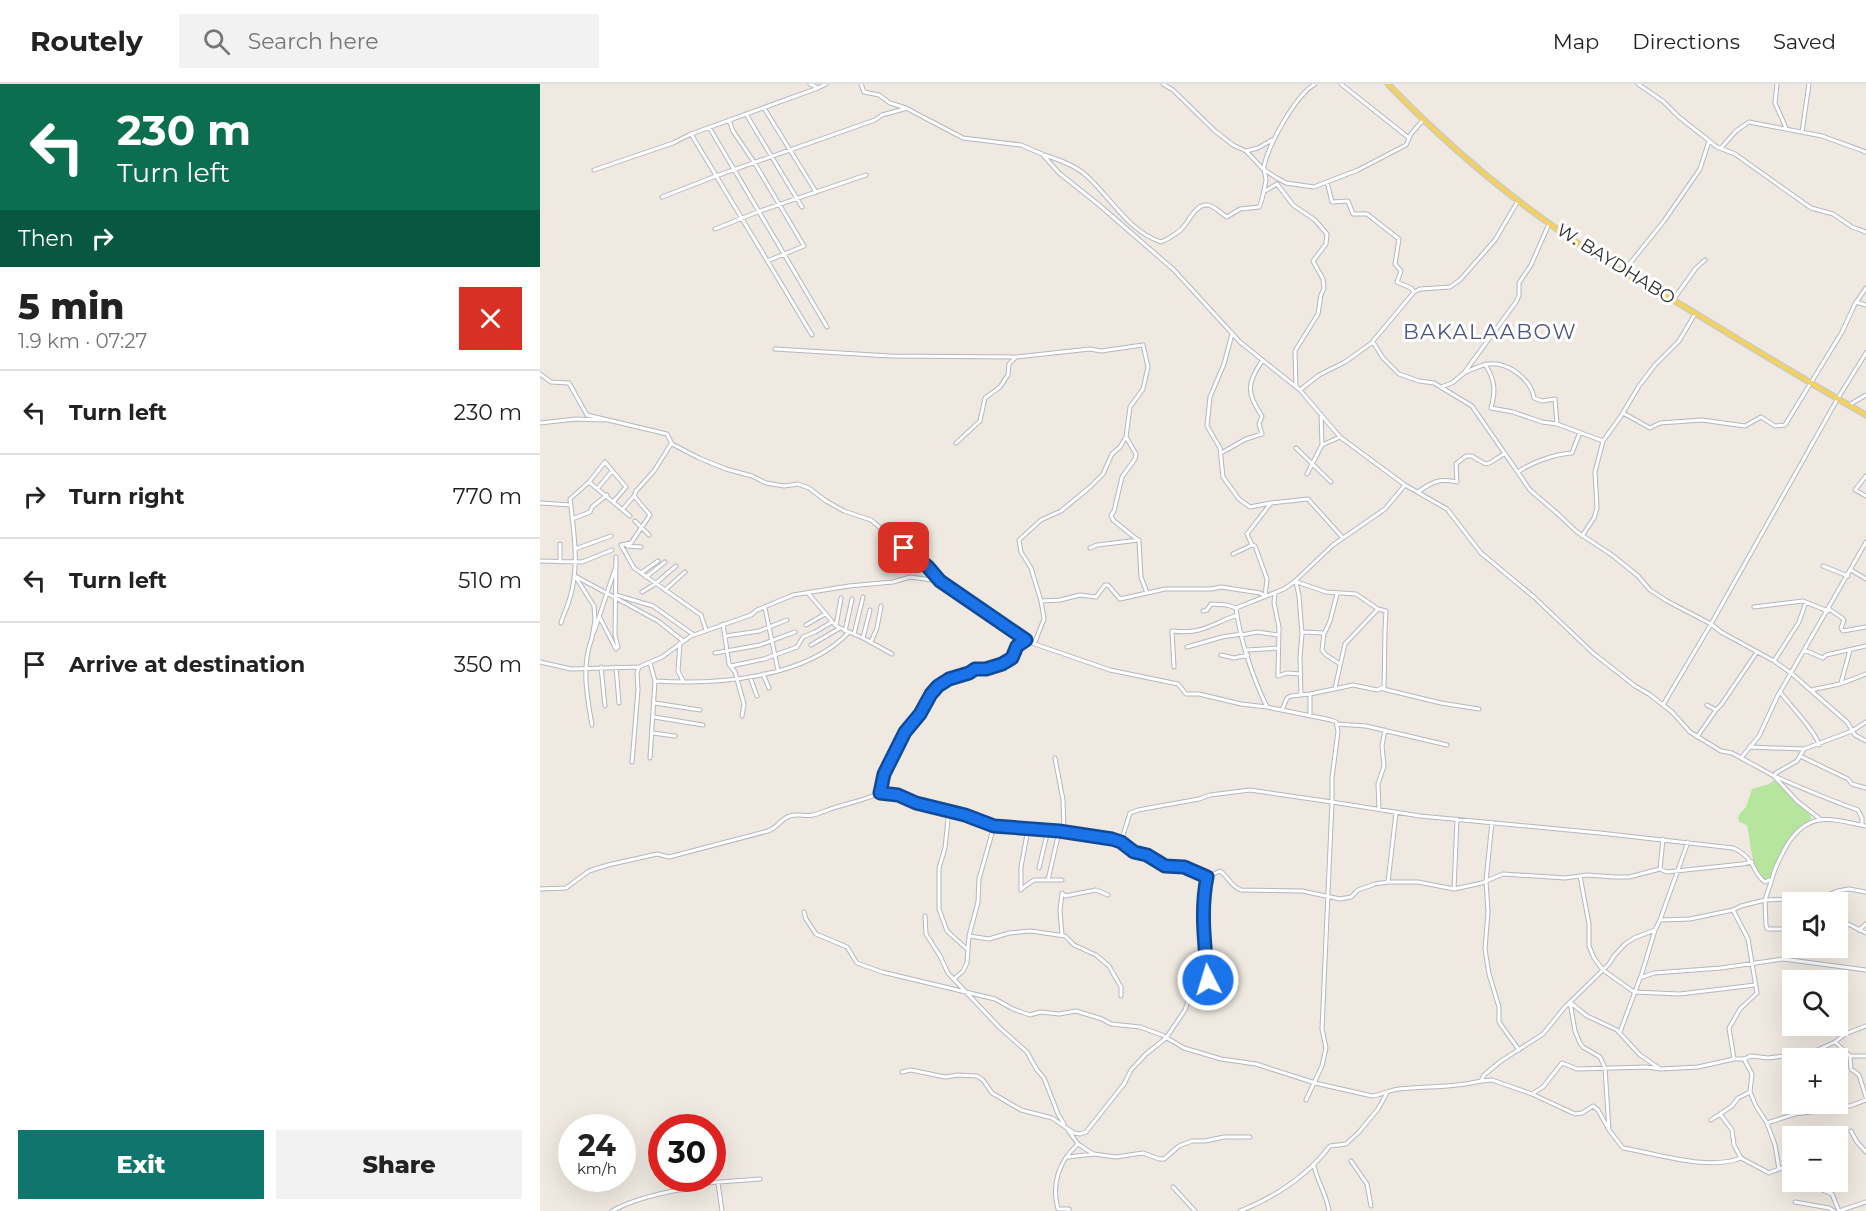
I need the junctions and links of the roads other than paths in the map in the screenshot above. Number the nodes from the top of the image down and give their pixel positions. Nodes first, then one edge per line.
1 (810, 84) edge
2 (826, 84) edge
3 (861, 84) edge
4 (1163, 84) edge
5 (1315, 84) edge
6 (1341, 84) edge
7 (1388, 84) edge
8 (1638, 84) edge
9 (1777, 84) edge
10 (1809, 84) edge
11 (818, 88) junction
12 (764, 108) junction
13 (906, 108) junction
14 (746, 114) junction
15 (729, 120) junction
16 (1423, 120) junction
17 (709, 127) junction
18 (1786, 128) junction
19 (1802, 132) junction
20 (691, 134) junction
21 (1409, 138) junction
22 (1274, 139) junction
23 (1709, 141) junction
24 (1722, 148) junction
25 (790, 151) junction
26 (1246, 151) junction
27 (1866, 152) edge
28 (1042, 154) junction
29 (772, 156) junction
30 (754, 162) junction
31 (735, 169) junction
32 (1263, 169) junction
33 (594, 170) dead end
34 (866, 175) dead end
35 (716, 176) junction
36 (1327, 182) junction
37 (1286, 183) junction
38 (1277, 184) junction
39 (816, 192) junction
40 (1262, 193) junction
41 (662, 197) dead end
42 (797, 198) junction
43 (1518, 201) junction
44 (779, 204) junction
45 (802, 207) dead end
46 (760, 211) junction
47 (741, 218) junction
48 (1550, 224) junction
49 (715, 229) dead end
50 (1866, 232) edge
51 (785, 254) junction
52 (1705, 260) dead end
53 (767, 261) junction
54 (1623, 272) junction
55 (1866, 288) edge
56 (1414, 292) junction
57 (1673, 300) junction
58 (1856, 302) junction
59 (1866, 305) edge
60 (1695, 314) junction
61 (827, 327) dead end
62 (1232, 334) junction
63 (812, 335) dead end
64 (1373, 342) junction
65 (775, 348) dead end
66 (1866, 353) edge
67 (1016, 357) junction
68 (1262, 361) junction
69 (1485, 364) junction
70 (1464, 373) junction
71 (540, 374) edge
72 (1811, 383) junction
73 (1296, 387) junction
74 (1441, 387) junction
75 (1300, 390) junction
76 (1866, 395) edge
77 (1838, 398) junction
78 (1849, 405) junction
79 (1623, 413) junction
80 (1321, 414) junction
81 (1866, 415) edge
82 (612, 421) junction
83 (540, 423) edge
84 (1557, 424) junction
85 (1580, 432) junction
86 (1340, 436) junction
87 (1126, 437) junction
88 (1603, 441) junction
89 (956, 443) dead end
90 (672, 444) junction
91 (1322, 445) junction
92 (1296, 448) dead end
93 (1221, 453) junction
94 (1504, 454) junction
95 (1313, 464) junction
96 (613, 471) junction
97 (1518, 472) junction
98 (1307, 474) dead end
99 (1866, 476) edge
100 (589, 482) junction
101 (1331, 482) dead end
102 (1405, 485) junction
103 (598, 488) junction
104 (1418, 492) junction
105 (607, 495) junction
106 (634, 496) junction
107 (1866, 496) edge
108 (614, 501) junction
109 (540, 503) edge
110 (1271, 503) junction
111 (571, 505) junction
112 (623, 509) junction
113 (630, 516) dead end
114 (572, 519) junction
115 (635, 521) dead end
116 (642, 527) junction
117 (649, 535) dead end
118 (610, 536) dead end
119 (1582, 536) junction
120 (1343, 538) junction
121 (1139, 540) junction
122 (1866, 542) edge
123 (560, 544) dead end
124 (624, 545) junction
125 (1252, 545) junction
126 (640, 547) dead end
127 (1090, 548) dead end
128 (575, 549) junction
129 (612, 550) dead end
130 (1233, 554) dead end
131 (616, 557) dead end
132 (540, 561) edge
133 (658, 561) dead end
134 (560, 562) junction
135 (575, 562) junction
136 (665, 562) dead end
137 (616, 566) junction
138 (676, 566) dead end
139 (1823, 566) dead end
140 (1851, 570) junction
141 (685, 572) dead end
142 (641, 573) junction
143 (574, 576) junction
144 (1848, 576) junction
145 (646, 577) junction
146 (1866, 579) edge
147 (940, 581) junction
148 (1296, 582) junction
149 (655, 584) junction
150 (665, 590) junction
151 (1277, 591) junction
152 (642, 592) dead end
153 (607, 593) junction
154 (808, 593) junction
155 (1147, 593) junction
156 (1337, 594) junction
157 (616, 596) junction
158 (1265, 596) junction
159 (863, 597) dead end
160 (841, 598) dead end
161 (852, 599) dead end
162 (1041, 602) junction
163 (1806, 602) junction
164 (594, 606) junction
165 (881, 606) dead end
166 (1754, 607) dead end
167 (765, 608) junction
168 (1236, 608) junction
169 (1378, 609) junction
170 (870, 610) dead end
171 (1828, 610) junction
172 (1203, 611) dead end
173 (826, 614) junction
174 (1237, 615) junction
175 (600, 616) junction
176 (787, 620) dead end
177 (832, 621) junction
178 (561, 623) dead end
179 (723, 624) junction
180 (1711, 624) junction
181 (806, 625) dead end
182 (770, 626) junction
183 (838, 627) junction
184 (1866, 627) edge
185 (706, 630) junction
186 (847, 631) junction
187 (795, 632) dead end
188 (1302, 632) junction
189 (1324, 633) junction
190 (854, 634) junction
191 (1242, 634) junction
192 (694, 635) junction
193 (1278, 635) junction
194 (726, 636) junction
195 (592, 638) junction
196 (863, 638) junction
197 (1026, 640) junction
198 (773, 641) junction
199 (681, 642) junction
200 (871, 642) junction
201 (1035, 642) junction
202 (811, 645) dead end
203 (1866, 646) edge
204 (1187, 647) dead end
205 (1278, 648) junction
206 (728, 650) junction
207 (1246, 650) junction
208 (1804, 650) junction
209 (1850, 650) junction
210 (1757, 652) junction
211 (715, 653) dead end
212 (892, 654) dead end
213 (776, 655) junction
214 (1221, 655) dead end
215 (1248, 655) junction
216 (1774, 661) junction
217 (540, 662) edge
218 (650, 663) junction
219 (1340, 664) junction
220 (616, 666) junction
221 (731, 666) junction
222 (601, 667) junction
223 (639, 667) junction
224 (586, 668) junction
225 (1174, 668) dead end
226 (778, 670) junction
227 (1791, 673) junction
228 (764, 674) junction
229 (1301, 674) junction
230 (1866, 674) edge
231 (750, 677) junction
232 (737, 679) junction
233 (656, 681) junction
234 (683, 681) junction
235 (1840, 684) junction
236 (769, 688) dead end
237 (1335, 688) junction
238 (1383, 689) junction
239 (1811, 690) junction
240 (1780, 692) junction
241 (1310, 694) junction
242 (1301, 695) junction
243 (756, 696) dead end
244 (619, 703) dead end
245 (655, 703) junction
246 (1663, 705) junction
247 (1707, 705) dead end
248 (604, 706) dead end
249 (1267, 707) junction
250 (1479, 708) dead end
251 (700, 710) dead end
252 (1282, 710) junction
253 (1716, 710) junction
254 (1310, 715) junction
255 (742, 716) dead end
256 (654, 717) junction
257 (1866, 722) edge
258 (1336, 724) junction
259 (591, 725) dead end
260 (703, 725) dead end
261 (1385, 730) junction
262 (1852, 730) junction
263 (653, 733) junction
264 (675, 736) dead end
265 (1697, 737) junction
266 (1866, 741) edge
267 (1447, 745) dead end
268 (1819, 745) junction
269 (1749, 747) junction
270 (1804, 749) junction
271 (1800, 756) junction
272 (650, 758) dead end
273 (1054, 758) dead end
274 (1741, 758) junction
275 (632, 762) dead end
276 (1774, 776) junction
277 (1866, 788) edge
278 (880, 793) junction
279 (1332, 802) junction
280 (1379, 809) junction
281 (949, 810) junction
282 (1396, 813) junction
283 (1457, 819) junction
284 (1820, 819) junction
285 (1492, 822) junction
286 (994, 826) junction
287 (1864, 826) edge
288 (1028, 829) junction
289 (1048, 830) junction
290 (1059, 831) junction
291 (1064, 832) junction
292 (1662, 840) junction
293 (1121, 842) junction
294 (1688, 842) junction
295 (1752, 862) junction
296 (1039, 868) dead end
297 (1660, 869) junction
298 (1679, 871) junction
299 (1580, 876) junction
300 (1207, 877) junction
301 (1772, 879) junction
302 (1048, 880) junction
303 (1062, 880) dead end
304 (1485, 881) junction
305 (1388, 882) junction
306 (540, 889) edge
307 (1454, 889) junction
308 (1835, 892) edge
309 (1866, 892) edge
310 (1108, 895) dead end
311 (1328, 897) junction
312 (1782, 899) edge
313 (1765, 900) junction
314 (1733, 910) junction
315 (804, 912) dead end
316 (925, 916) dead end
317 (1660, 920) junction
318 (1866, 924) edge
319 (1848, 926) edge
320 (1782, 929) edge
321 (1655, 930) junction
322 (1859, 930) junction
323 (1866, 933) edge
324 (1062, 935) junction
325 (969, 936) junction
326 (968, 950) junction
327 (1752, 963) junction
328 (1604, 970) junction
329 (1866, 970) edge
330 (1640, 978) junction
331 (954, 979) junction
332 (1755, 985) junction
333 (1634, 992) junction
334 (969, 993) junction
335 (1122, 996) dead end
336 (1570, 1002) junction
337 (1866, 1026) edge
338 (1620, 1032) junction
339 (1166, 1038) junction
340 (1835, 1042) junction
341 (1519, 1050) junction
342 (1850, 1056) junction
343 (1866, 1056) edge
344 (1734, 1059) junction
345 (1744, 1059) junction
346 (1605, 1068) junction
347 (1661, 1070) junction
348 (902, 1072) dead end
349 (1481, 1081) junction
350 (1315, 1083) junction
351 (1864, 1087) edge
352 (1388, 1091) junction
353 (1750, 1092) junction
354 (1532, 1094) junction
355 (1866, 1099) edge
356 (1306, 1100) dead end
357 (1720, 1114) junction
358 (1711, 1120) dead end
359 (1767, 1123) junction
360 (1067, 1129) junction
361 (1609, 1130) junction
362 (1851, 1131) dead end
363 (1250, 1137) dead end
364 (1078, 1144) junction
365 (1866, 1152) edge
366 (1094, 1154) junction
367 (1066, 1158) junction
368 (1741, 1158) junction
369 (1351, 1161) dead end
370 (1314, 1166) junction
371 (1782, 1168) edge
372 (1779, 1169) junction
373 (760, 1179) dead end
374 (726, 1182) edge
375 (1173, 1187) dead end
376 (668, 1192) edge
377 (719, 1192) edge
378 (1827, 1192) edge
379 (1795, 1202) dead end
380 (1866, 1202) edge
381 (1371, 1206) dead end
382 (612, 1211) edge
383 (722, 1211) edge
384 (1070, 1211) edge
385 (1195, 1211) edge
386 (1240, 1211) edge
387 (1329, 1211) edge
388 (1837, 1211) edge

1 - 11 street
2 - 11 street
3 - 13 street
4 - 26 street
5 - 22 street
6 - 21 street
7 - 16 main road, W. BAYDHABO
8 - 23 street
9 - 18 street
10 - 19 street
11 - 12 street
12 - 14 street
12 - 25 street
13 - 25 street
13 - 28 street
14 - 15 street
14 - 29 street
15 - 17 street
15 - 30 street
16 - 21 street
16 - 43 main road, W. BAYDHABO
17 - 20 street
17 - 31 street
18 - 19 street
18 - 24 street
19 - 27 street
20 - 33 street
20 - 35 street
21 - 36 street
22 - 26 street
22 - 32 street
23 - 24 street
23 - 54 street
24 - 50 street
25 - 29 street
25 - 39 street
26 - 32 street
28 - 40 street
28 - 62 street
29 - 30 street
29 - 42 street
30 - 31 street
30 - 44 street
31 - 35 street
31 - 46 street
32 - 37 street
32 - 40 street
34 - 39 street
35 - 41 street
35 - 47 street
36 - 37 street
36 - 56 street
37 - 38 street
38 - 40 street
38 - 73 street
39 - 42 street
42 - 44 street
42 - 45 street
43 - 48 main road, W. BAYDHABO
43 - 56 street
44 - 46 street
44 - 51 street
46 - 47 street
46 - 51 street
47 - 49 street
47 - 53 street
48 - 54 main road, W. BAYDHABO
48 - 70 street
51 - 53 street
51 - 61 street
52 - 57 street
53 - 63 street
54 - 57 main road, W. BAYDHABO
55 - 58 street
56 - 64 street
57 - 60 main road, W. BAYDHABO
58 - 59 street
58 - 72 street
60 - 72 main road, W. BAYDHABO
60 - 79 street
62 - 68 street
62 - 93 street
64 - 74 street
64 - 75 street
65 - 67 street
66 - 77 street
67 - 87 street
67 - 89 street
68 - 73 street
68 - 93 street
69 - 70 street
69 - 84 street
69 - 84 street
70 - 74 street
71 - 82 street
72 - 77 main road, W. BAYDHABO
72 - 79 street
73 - 75 street
74 - 94 street
75 - 80 street
76 - 78 street
77 - 78 main road, W. BAYDHABO
77 - 180 street
78 - 81 main road, W. BAYDHABO
79 - 88 street
80 - 86 street
80 - 91 street
82 - 83 street
82 - 90 street
84 - 85 street
85 - 88 street
85 - 97 street
86 - 91 street
86 - 102 street
87 - 121 street
87 - 162 street
88 - 119 street
90 - 106 street
90 - 147 street
91 - 95 street
92 - 95 street
93 - 110 street
94 - 97 street
94 - 104 street
95 - 98 street
95 - 101 street
96 - 100 street
96 - 103 street
96 - 108 street
97 - 119 street
99 - 107 street
100 - 103 street
100 - 111 street
102 - 104 street
102 - 120 street
103 - 105 street
104 - 246 street
105 - 108 street
105 - 114 street
106 - 112 street
106 - 116 street
108 - 112 street
109 - 111 street
110 - 120 street
110 - 125 street
111 - 114 street
112 - 113 street
114 - 128 street
115 - 116 street
116 - 117 street
116 - 124 street
118 - 128 street
119 - 180 street
120 - 148 street
121 - 127 street
121 - 155 street
122 - 140 street
123 - 134 street
124 - 126 street
124 - 142 street
125 - 130 street
125 - 158 street
128 - 135 street
129 - 135 street
131 - 137 street
132 - 134 street
133 - 142 street
134 - 135 street
135 - 143 street
136 - 145 street
137 - 153 street
137 - 157 street
138 - 149 street
139 - 144 street
140 - 144 street
140 - 146 street
141 - 150 street
142 - 145 street
143 - 153 street
143 - 164 street
143 - 178 street
144 - 171 street
145 - 149 street
147 - 154 street
147 - 197 street
148 - 151 street
148 - 156 street
148 - 188 street
149 - 150 street
149 - 152 street
150 - 185 street
151 - 158 street
151 - 193 street
153 - 157 street
153 - 175 street
154 - 167 street
154 - 173 street
155 - 158 street
155 - 162 street
156 - 169 street
156 - 189 street
157 - 175 street
157 - 192 street
157 - 199 street
158 - 168 street
159 - 190 street
160 - 183 street
161 - 186 street
162 - 201 street
163 - 166 street
163 - 171 street
163 - 216 street
164 - 175 street
164 - 195 street
165 - 200 street
167 - 179 street
167 - 182 street
168 - 172 street
168 - 174 street
169 - 219 street
169 - 238 street
170 - 196 street
171 - 184 street
171 - 208 street
173 - 177 street
173 - 181 street
174 - 191 street
174 - 225 street
175 - 195 street
176 - 182 street
177 - 183 street
177 - 213 street
179 - 185 street
179 - 194 street
180 - 210 street
180 - 246 street
182 - 194 street
182 - 198 street
183 - 186 street
183 - 202 street
185 - 192 street
186 - 190 street
186 - 226 street
187 - 198 street
188 - 189 street
188 - 229 street
189 - 219 street
190 - 196 street
191 - 193 street
191 - 204 street
191 - 207 street
192 - 199 street
193 - 205 street
194 - 206 street
195 - 224 street
196 - 200 street
197 - 201 street
197 - 278 street
198 - 206 street
198 - 213 street
199 - 218 street
199 - 234 street
200 - 212 street
201 - 249 street
203 - 209 street
205 - 207 street
205 - 229 street
206 - 211 street
206 - 221 street
207 - 215 street
208 - 209 street
208 - 227 street
209 - 235 street
210 - 216 street
210 - 253 street
213 - 221 street
213 - 226 street
214 - 215 street
215 - 249 street
216 - 227 street
217 - 224 street
218 - 223 street
218 - 233 street
219 - 237 street
220 - 222 street
220 - 223 street
220 - 244 street
221 - 232 street
222 - 224 street
222 - 248 street
223 - 275 street
224 - 259 street
226 - 228 street
227 - 239 street
227 - 240 street
228 - 231 street
228 - 236 street
229 - 242 street
230 - 235 street
231 - 232 street
231 - 243 street
232 - 234 street
232 - 255 street
233 - 234 street
233 - 245 street
235 - 239 street
237 - 238 street
237 - 241 street
238 - 250 street
239 - 262 street
240 - 268 street
240 - 269 street
241 - 242 street
241 - 254 street
242 - 252 street
245 - 251 street
245 - 256 street
246 - 265 street
247 - 253 street
249 - 252 street
252 - 254 street
253 - 265 street
254 - 258 street
256 - 260 street
256 - 263 street
257 - 262 street
258 - 261 street
258 - 279 street
261 - 267 street
261 - 280 street
262 - 266 street
262 - 268 street
263 - 264 street
263 - 272 street
265 - 274 street
268 - 270 street
269 - 270 street
269 - 274 street
270 - 271 street
271 - 276 street
271 - 277 street
273 - 291 street
274 - 276 street
276 - 284 street
276 - 287 street
278 - 281 street
278 - 306 street
279 - 280 street
279 - 293 street
279 - 311 street
280 - 282 street
281 - 286 street
281 - 326 street
282 - 283 street
282 - 305 street
283 - 285 street
283 - 307 street
284 - 287 street
284 - 301 street
285 - 292 street
285 - 304 street
286 - 288 street
286 - 325 street
288 - 289 street
288 - 302 street
289 - 290 street
289 - 296 street
290 - 291 street
290 - 302 street
291 - 293 street
292 - 294 street
292 - 297 street
293 - 300 street
294 - 295 street
294 - 298 street
295 - 298 street
295 - 301 street
297 - 298 street
297 - 299 street
298 - 317 street
299 - 304 street
299 - 328 street
300 - 311 street
300 - 339 street
301 - 313 street
302 - 303 street
304 - 307 street
304 - 341 street
305 - 307 street
305 - 311 street
308 - 309 street
310 - 324 street
311 - 350 street
312 - 313 street
313 - 314 street
313 - 320 street
314 - 317 street
314 - 327 street
315 - 334 street
316 - 331 street
317 - 321 street
318 - 322 street
319 - 322 street
321 - 328 street
321 - 330 street
322 - 323 street
324 - 325 street
324 - 335 street
325 - 326 street
326 - 331 street
327 - 329 street
327 - 330 street
327 - 332 street
328 - 333 street
328 - 336 street
330 - 333 street
331 - 334 street
332 - 333 street
332 - 344 street
333 - 338 street
334 - 339 street
334 - 360 street
336 - 338 street
336 - 341 street
336 - 346 street
337 - 340 street
338 - 347 street
339 - 350 street
339 - 360 street
340 - 342 street
340 - 345 street
341 - 349 street
342 - 343 street
342 - 351 street
344 - 345 street
344 - 347 street
345 - 353 street
346 - 347 street
346 - 354 street
346 - 361 street
348 - 360 street
349 - 352 street
349 - 354 street
350 - 352 street
350 - 356 street
351 - 355 street
352 - 370 street
353 - 357 street
353 - 359 street
354 - 361 street
355 - 359 street
357 - 358 street
357 - 368 street
359 - 372 street
360 - 364 street
361 - 368 street
362 - 365 street
363 - 366 street
364 - 366 street
364 - 367 street
366 - 367 street
367 - 384 street
368 - 372 street
369 - 381 street
370 - 386 street
370 - 387 street
371 - 372 street
373 - 374 street
375 - 385 street
376 - 382 street
377 - 383 street
378 - 388 street
379 - 388 street
380 - 388 street

